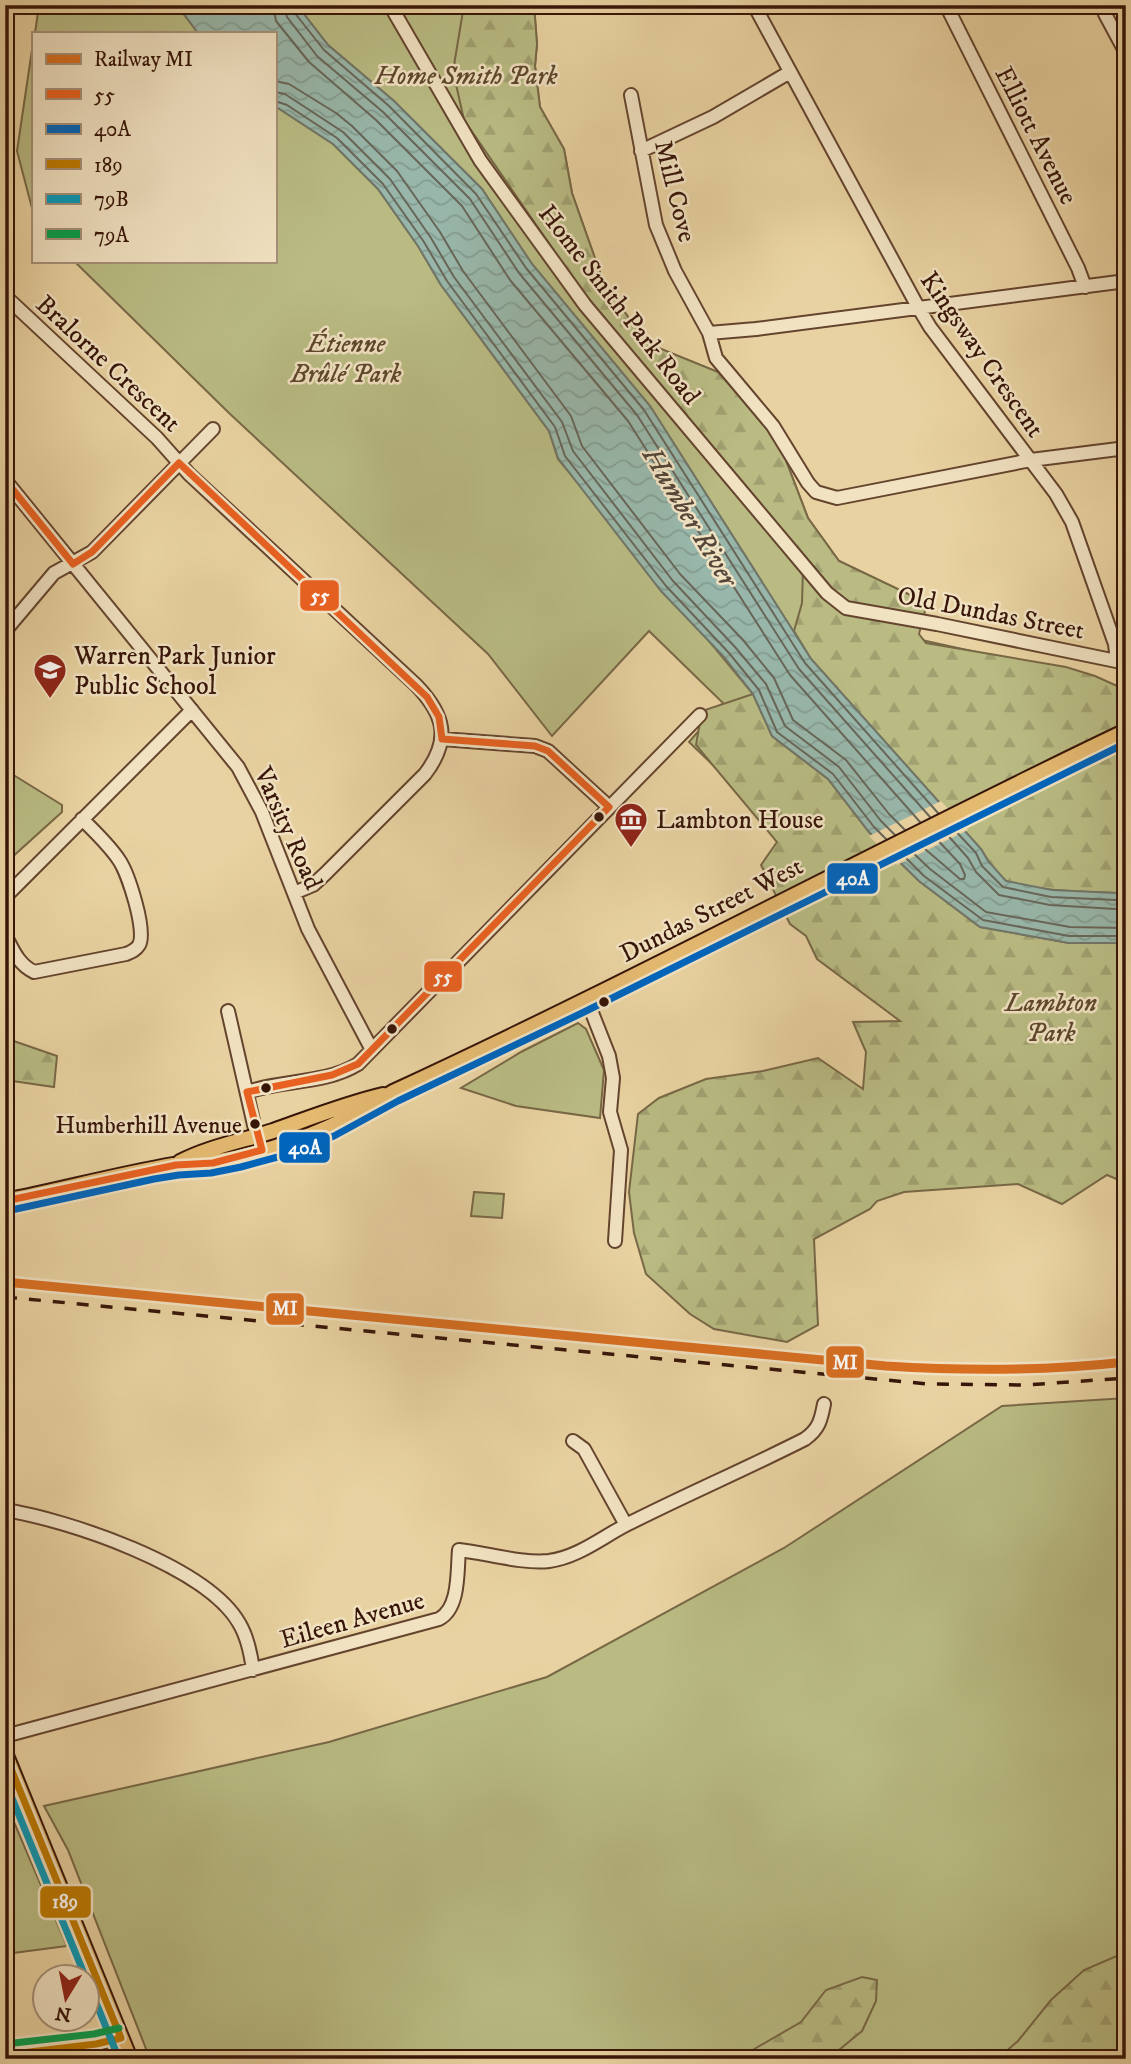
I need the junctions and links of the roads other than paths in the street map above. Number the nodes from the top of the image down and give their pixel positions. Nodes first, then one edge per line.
1 (390, 5) edge
2 (754, 5) edge
3 (946, 5) edge
4 (1103, 5) edge
5 (1126, 53) edge
6 (790, 72) junction
7 (631, 95) dead end
8 (641, 151) junction
9 (1126, 281) edge
10 (1085, 287) junction
11 (5, 296) edge
12 (918, 307) junction
13 (709, 333) junction
14 (213, 429) dead end
15 (1126, 449) edge
16 (1031, 460) junction
17 (179, 463) junction
18 (5, 480) edge
19 (73, 564) junction
20 (846, 608) joint
21 (5, 631) edge
22 (1121, 662) edge
23 (192, 710) junction
24 (700, 715) dead end
25 (1126, 731) edge
26 (442, 739) junction
27 (609, 807) junction
28 (82, 819) junction
29 (294, 893) junction
30 (5, 897) edge
31 (5, 935) edge
32 (587, 1000) junction
33 (228, 1012) dead end
34 (372, 1050) junction
35 (247, 1092) junction
36 (260, 1143) junction
37 (5, 1201) edge
38 (614, 1241) dead end
39 (824, 1404) dead end
40 (573, 1441) dead end
41 (5, 1510) edge
42 (626, 1525) junction
43 (253, 1670) junction
44 (5, 1736) edge
45 (5, 1753) edge
46 (121, 2038) junction
47 (5, 2055) edge
48 (130, 2059) edge

1 - 20 street, Home Smith Park Road
2 - 6 street, Kingsway Crescent
3 - 10 street, Elliott Avenue
4 - 5 street
6 - 8 street
6 - 12 street, Kingsway Crescent
7 - 8 street, Mill Cove
8 - 13 street, Mill Cove
9 - 10 street
10 - 12 street
11 - 17 street, Bralorne Crescent
12 - 13 street
12 - 16 street, Kingsway Crescent
13 - 16 street, Mill Cove
14 - 17 street
15 - 16 street
16 - 22 street, Kingsway Crescent
17 - 19 street
17 - 26 street, Bralorne Crescent
18 - 19 street, Varsity Road
19 - 21 street
19 - 23 street, Varsity Road
20 - 22 street, Old Dundas Street
23 - 28 street
23 - 29 street, Varsity Road
24 - 27 street
25 - 32 main road, Dundas Street West
26 - 27 street
26 - 29 street
27 - 34 street
28 - 30 street
28 - 31 street
29 - 34 street, Varsity Road
32 - 36 main road, Dundas Street West
32 - 38 street
33 - 35 street
34 - 35 street
35 - 36 street
36 - 37 main road, Dundas Street West
39 - 42 street, Eileen Avenue
40 - 42 street
41 - 43 street
42 - 43 street, Eileen Avenue
43 - 44 street, Eileen Avenue
45 - 46 main road
46 - 47 street
46 - 48 main road

